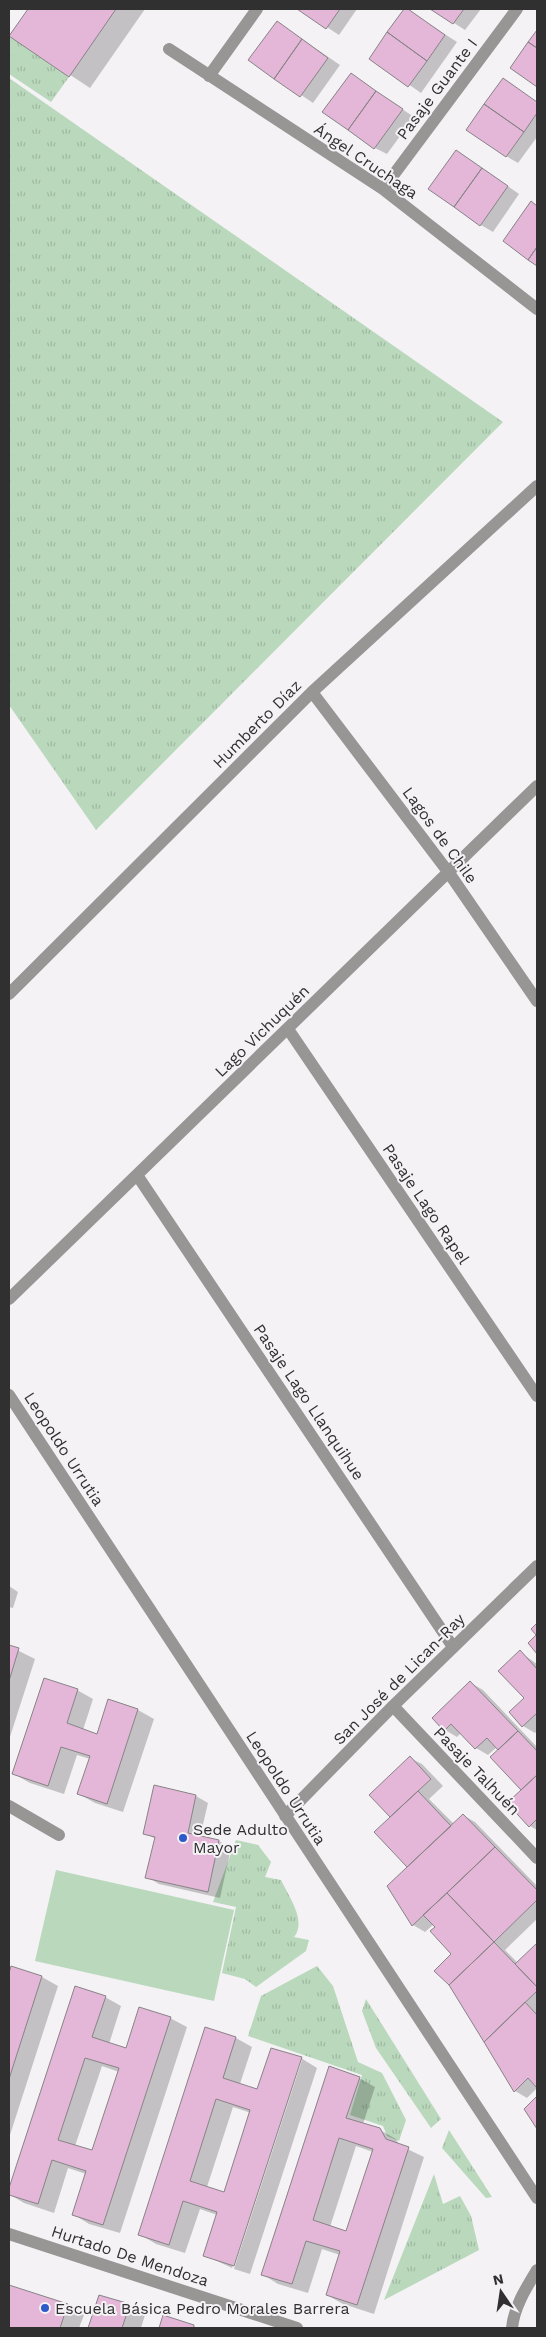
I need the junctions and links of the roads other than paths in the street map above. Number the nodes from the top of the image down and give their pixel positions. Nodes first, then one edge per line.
1 (257, 9) edge
2 (517, 9) edge
3 (169, 49) dead end
4 (209, 76) junction
5 (383, 189) junction
6 (537, 310) edge
7 (537, 486) edge
8 (312, 692) junction
9 (537, 786) edge
10 (449, 873) junction
11 (9, 994) edge
12 (537, 1001) edge
13 (288, 1029) junction
14 (137, 1175) junction
15 (9, 1299) edge
16 (9, 1395) edge
17 (537, 1396) edge
18 (537, 1566) edge
19 (453, 1647) junction
20 (393, 1706) junction
21 (9, 1806) edge
22 (285, 1816) junction
23 (59, 1835) dead end
24 (537, 1858) edge
25 (537, 2198) edge
26 (9, 2234) edge
27 (537, 2270) edge
28 (298, 2328) edge
29 (512, 2328) edge

1 - 4 street
2 - 5 street, Pasaje Guante I
3 - 4 street, Ángel Cruchaga
4 - 5 street, Ángel Cruchaga
5 - 6 street, Ángel Cruchaga
7 - 8 street, Humberto Díaz
8 - 10 street, Lagos de Chile
8 - 11 street, Humberto Díaz
9 - 10 street, Lago Vichuquén
10 - 12 street, Lagos de Chile
10 - 13 street, Lago Vichuquén
13 - 14 street, Lago Vichuquén
13 - 17 street, Pasaje Lago Rapel
14 - 15 street, Lago Vichuquén
14 - 19 street, Pasaje Lago Llanquihue
16 - 22 street, Leopoldo Urrutia
18 - 19 street, San José de Lican-Ray
19 - 20 street, San José de Lican-Ray
20 - 22 street, San José de Lican-Ray
20 - 24 street, Pasaje Talhuén
21 - 23 street
22 - 25 street, Leopoldo Urrutia
26 - 28 street, Hurtado De Mendoza
27 - 29 street

